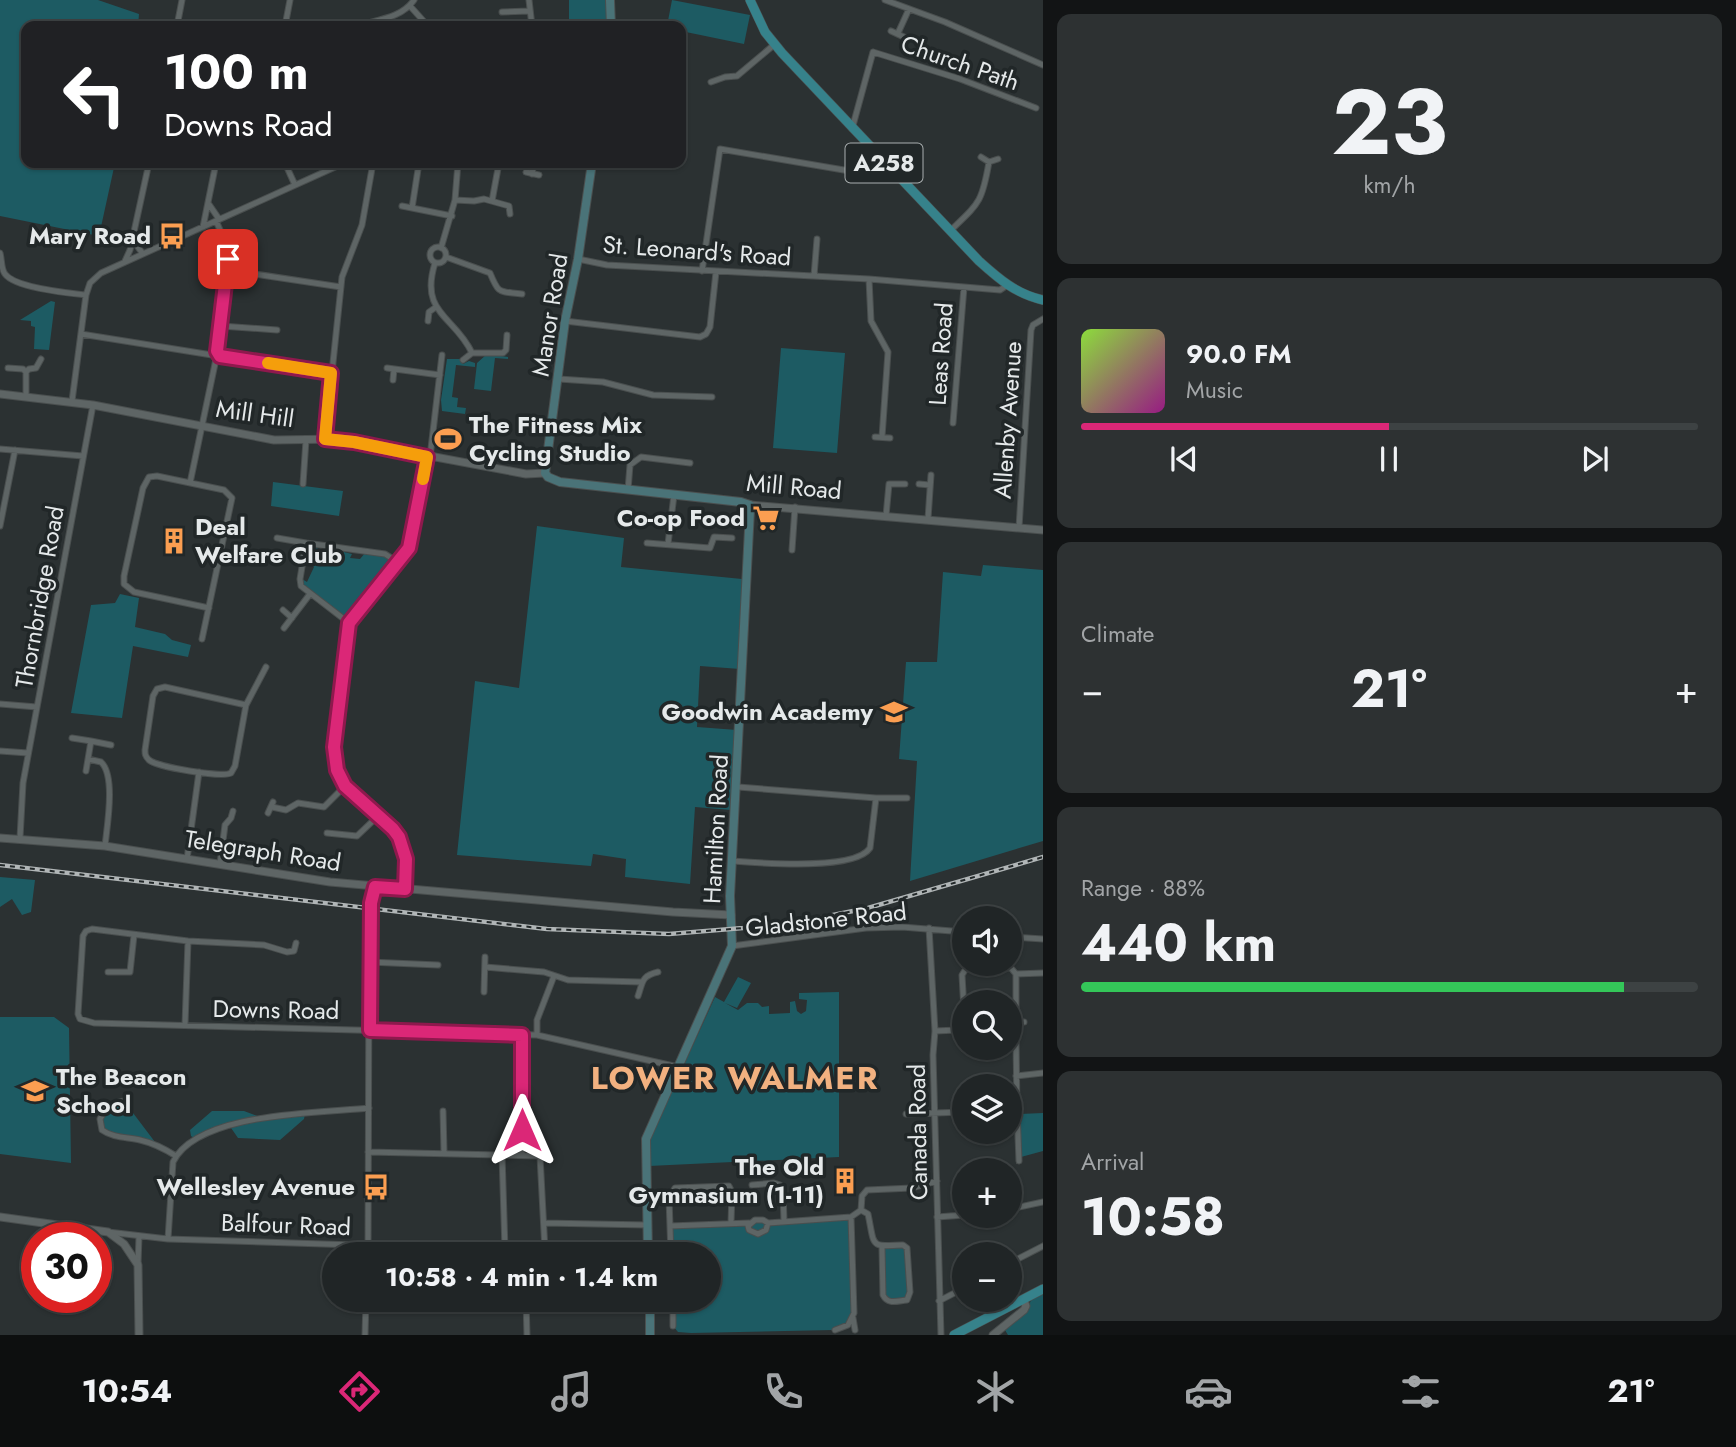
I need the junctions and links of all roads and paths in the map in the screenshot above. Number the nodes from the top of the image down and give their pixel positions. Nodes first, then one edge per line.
1 (182, 0) edge
2 (290, 0) edge
3 (414, 0) edge
4 (529, 0) edge
5 (610, 0) edge
6 (750, 0) edge
7 (885, 0) edge
8 (410, 6) junction
9 (909, 9) junction
10 (529, 11) junction
11 (502, 12) dead end
12 (178, 21) edge
13 (286, 21) edge
14 (381, 21) edge
15 (424, 21) edge
16 (531, 21) edge
17 (611, 21) edge
18 (891, 31) dead end
19 (898, 33) junction
20 (906, 37) dead end
21 (775, 44) junction
22 (1043, 65) edge
23 (711, 82) dead end
24 (1036, 108) dead end
25 (852, 129) junction
26 (981, 157) dead end
27 (998, 159) dead end
28 (989, 162) junction
29 (148, 168) edge
30 (215, 168) edge
31 (287, 168) edge
32 (333, 168) edge
33 (371, 168) edge
34 (418, 168) edge
35 (458, 168) edge
36 (498, 168) edge
37 (533, 168) edge
38 (591, 168) edge
39 (532, 174) dead end
40 (898, 177) junction
41 (295, 185) junction
42 (455, 200) junction
43 (492, 201) junction
44 (208, 203) junction
45 (402, 206) dead end
46 (412, 208) junction
47 (510, 214) dead end
48 (452, 216) junction
49 (218, 220) junction
50 (203, 227) junction
51 (950, 231) junction
52 (132, 239) junction
53 (817, 239) dead end
54 (441, 248) junction
55 (0, 253) edge
56 (143, 254) junction
57 (446, 257) junction
58 (578, 259) junction
59 (124, 262) junction
60 (435, 263) junction
61 (228, 270) junction
62 (702, 271) junction
63 (716, 272) junction
64 (814, 276) junction
65 (869, 279) junction
66 (1006, 286) junction
67 (341, 287) junction
68 (964, 287) junction
69 (86, 295) junction
70 (522, 295) dead end
71 (1043, 300) edge
72 (436, 307) junction
73 (1043, 319) edge
74 (428, 321) dead end
75 (565, 321) junction
76 (221, 326) junction
77 (277, 330) dead end
78 (81, 334) junction
79 (507, 335) dead end
80 (472, 353) junction
81 (216, 355) junction
82 (442, 355) dead end
83 (40, 359) dead end
84 (463, 359) dead end
85 (8, 368) dead end
86 (387, 368) dead end
87 (394, 369) junction
88 (26, 372) junction
89 (331, 373) junction
90 (440, 375) junction
91 (559, 379) junction
92 (393, 380) dead end
93 (0, 394) edge
94 (26, 396) junction
95 (712, 397) dead end
96 (72, 401) junction
97 (93, 405) junction
98 (953, 423) dead end
99 (202, 426) junction
100 (875, 437) dead end
101 (882, 437) junction
102 (890, 438) dead end
103 (325, 439) junction
104 (306, 440) junction
105 (0, 449) edge
106 (15, 450) junction
107 (83, 456) junction
108 (429, 457) junction
109 (691, 463) dead end
110 (545, 472) junction
111 (932, 475) dead end
112 (190, 483) junction
113 (303, 484) dead end
114 (905, 484) dead end
115 (919, 484) dead end
116 (930, 485) junction
117 (628, 490) junction
118 (674, 495) junction
119 (750, 505) junction
120 (795, 507) junction
121 (886, 516) junction
122 (928, 519) junction
123 (0, 526) edge
124 (1019, 528) junction
125 (1043, 530) edge
126 (277, 538) dead end
127 (732, 538) dead end
128 (306, 543) junction
129 (647, 543) dead end
130 (668, 544) junction
131 (792, 550) dead end
132 (399, 563) junction
133 (310, 594) junction
134 (209, 608) junction
135 (283, 610) dead end
136 (292, 618) junction
137 (349, 623) junction
138 (284, 628) dead end
139 (202, 639) dead end
140 (266, 667) dead end
141 (0, 704) edge
142 (246, 705) junction
143 (37, 707) junction
144 (72, 738) dead end
145 (90, 741) junction
146 (110, 745) dead end
147 (0, 751) edge
148 (28, 753) junction
149 (88, 760) junction
150 (86, 771) dead end
151 (199, 772) junction
152 (345, 786) junction
153 (738, 787) junction
154 (876, 798) junction
155 (907, 798) dead end
156 (233, 811) dead end
157 (268, 813) dead end
158 (378, 816) junction
159 (327, 833) dead end
160 (0, 838) edge
161 (20, 838) junction
162 (105, 846) junction
163 (187, 859) junction
164 (733, 861) junction
165 (219, 864) junction
166 (375, 887) junction
167 (405, 889) junction
168 (731, 915) junction
169 (929, 928) junction
170 (952, 931) edge
171 (134, 935) junction
172 (1022, 938) edge
173 (1043, 939) edge
174 (188, 941) junction
175 (296, 943) dead end
176 (732, 946) junction
177 (485, 957) dead end
178 (369, 962) junction
179 (438, 965) dead end
180 (485, 967) junction
181 (108, 972) dead end
182 (657, 972) dead end
183 (1043, 973) edge
184 (1022, 974) edge
185 (554, 976) junction
186 (641, 982) junction
187 (484, 992) dead end
188 (638, 996) dead end
189 (185, 1025) junction
190 (370, 1030) junction
191 (952, 1030) edge
192 (935, 1031) junction
193 (522, 1035) junction
194 (537, 1035) junction
195 (678, 1067) junction
196 (1043, 1073) edge
197 (1022, 1075) edge
198 (124, 1101) dead end
199 (369, 1108) junction
200 (443, 1111) dead end
201 (952, 1113) edge
202 (906, 1114) dead end
203 (936, 1114) junction
204 (368, 1152) junction
205 (444, 1152) junction
206 (502, 1154) junction
207 (522, 1155) junction
208 (176, 1156) junction
209 (937, 1181) junction
210 (752, 1185) dead end
211 (1043, 1202) edge
212 (1022, 1206) edge
213 (861, 1210) junction
214 (952, 1216) edge
215 (0, 1217) edge
216 (851, 1217) junction
217 (937, 1217) junction
218 (784, 1221) junction
219 (36, 1222) edge
220 (544, 1223) junction
221 (731, 1223) junction
222 (750, 1223) junction
223 (768, 1223) junction
224 (648, 1225) junction
225 (670, 1226) junction
226 (112, 1233) edge
227 (112, 1235) edge
228 (139, 1236) junction
229 (168, 1239) junction
230 (368, 1242) edge
231 (505, 1242) edge
232 (545, 1242) edge
233 (649, 1242) edge
234 (671, 1242) edge
235 (322, 1244) edge
236 (1043, 1246) edge
237 (882, 1247) junction
238 (1022, 1257) edge
239 (138, 1265) junction
240 (1043, 1289) edge
241 (952, 1294) edge
242 (1024, 1300) junction
243 (939, 1301) junction
244 (366, 1312) edge
245 (526, 1312) edge
246 (650, 1312) edge
247 (673, 1313) joint
248 (998, 1313) junction
249 (665, 1314) dead end
250 (853, 1318) junction
251 (673, 1326) dead end
252 (1002, 1328) junction
253 (835, 1330) dead end
254 (855, 1330) dead end
255 (139, 1335) edge
256 (365, 1335) edge
257 (527, 1335) edge
258 (650, 1335) edge
259 (941, 1335) edge
260 (954, 1335) edge
261 (993, 1335) edge

1 - 12 street
2 - 13 street
3 - 8 street
4 - 10 street
5 - 17 main road
6 - 21 main road, A258
7 - 9 street
8 - 14 street
8 - 15 street
9 - 19 street
9 - 22 street
10 - 11 street
10 - 16 street
18 - 19 street
19 - 20 street
21 - 23 street
21 - 25 main road, A258
24 - 25 street, Church Path
25 - 40 main road, A258
26 - 28 street
27 - 28 street
28 - 51 street
29 - 52 street
30 - 44 street
31 - 41 street
32 - 41 street
33 - 67 street
34 - 46 street
35 - 42 street
36 - 43 street
37 - 39 street
38 - 58 main road, Manor Road
40 - 51 main road, A258
40 - 62 street
41 - 49 street
42 - 43 street
42 - 48 street
43 - 47 street
44 - 49 street
44 - 50 street
45 - 46 street
46 - 48 street
48 - 54 street
49 - 50 street
49 - 61 street
50 - 56 street
51 - 66 main road, A258
52 - 56 street
52 - 59 street
53 - 64 street, St. Leonard's Road
54 - 57 street
54 - 60 street
55 - 69 street
56 - 59 street
57 - 60 street
57 - 70 street
58 - 62 street, St. Leonard's Road
58 - 75 main road, Manor Road
59 - 69 street
60 - 72 street
61 - 67 street
61 - 76 street
62 - 63 street, St. Leonard's Road
63 - 64 street, St. Leonard's Road
63 - 75 street
64 - 65 street, St. Leonard's Road
65 - 68 street, St. Leonard's Road
65 - 101 street
66 - 68 street, St. Leonard's Road
66 - 71 main road, A258
67 - 89 street
68 - 98 street, Leas Road
69 - 78 street
72 - 74 street
72 - 80 street
73 - 124 street, Allenby Avenue
75 - 91 main road, Manor Road
76 - 77 street
76 - 81 street
78 - 81 street
78 - 96 street
79 - 80 street
80 - 84 street
81 - 89 street
81 - 99 street
82 - 90 street
83 - 88 street
85 - 88 street
86 - 87 street
87 - 90 street
87 - 92 street
88 - 94 street
89 - 103 street
90 - 108 street
91 - 95 street
91 - 110 main road, Manor Road
93 - 94 street, Mill Hill
94 - 96 street, Mill Hill
96 - 97 street, Mill Hill
97 - 99 street, Mill Hill
97 - 107 street, Thornbridge Road
99 - 104 street, Mill Hill
99 - 112 street
100 - 101 street
101 - 102 street
103 - 104 street, Mill Hill
103 - 108 street, Mill Hill
104 - 113 street
105 - 106 street
106 - 107 street
106 - 123 street
107 - 143 street, Thornbridge Road
108 - 110 street, Mill Hill
108 - 132 street
109 - 117 street
110 - 117 main road, Mill Road
111 - 116 street
112 - 134 street
112 - 134 street
114 - 121 street
115 - 116 street
116 - 122 street
117 - 118 main road, Mill Road
118 - 119 main road, Mill Road
118 - 130 street
119 - 120 street, Mill Road
119 - 153 main road, Hamilton Road
120 - 121 street, Mill Road
120 - 131 street
121 - 122 street, Mill Road
122 - 124 street, Mill Road
124 - 125 street, Mill Road
126 - 128 street
127 - 130 street
128 - 132 street
128 - 133 street
129 - 130 street
132 - 137 street
133 - 136 street
133 - 137 street
134 - 139 street
135 - 136 street
136 - 138 street
137 - 152 street
140 - 142 street
141 - 143 street
142 - 151 street
142 - 151 street
143 - 148 street, Thornbridge Road
144 - 145 street
145 - 146 street
145 - 149 street
147 - 148 street
148 - 161 street, Thornbridge Road
149 - 150 street
149 - 162 street
151 - 163 street
152 - 157 street
152 - 158 street
153 - 154 street
153 - 164 main road, Hamilton Road
154 - 155 street
154 - 164 street
156 - 165 street
158 - 159 street
158 - 167 street
160 - 161 street, Telegraph Road
161 - 162 street, Telegraph Road
162 - 163 street, Telegraph Road
163 - 165 street, Telegraph Road
164 - 168 main road, Hamilton Road
165 - 166 street, Telegraph Road
166 - 167 street, Telegraph Road
166 - 178 street
167 - 168 street, Telegraph Road
168 - 176 main road, Hamilton Road
169 - 170 street, Gladstone Road
169 - 176 street, Gladstone Road
169 - 192 street, Canada Road
171 - 174 street
171 - 181 street
171 - 189 street, Downs Road
172 - 173 street
174 - 175 street
174 - 189 street
176 - 195 main road
177 - 180 street
178 - 179 street
178 - 190 street
180 - 185 street
180 - 187 street
182 - 186 street
183 - 184 street
185 - 186 street
185 - 194 street
186 - 188 street
189 - 190 street, Downs Road
190 - 193 street, Downs Road
190 - 199 street
191 - 192 street
192 - 203 street, Canada Road
193 - 194 street, Downs Road
193 - 207 street
194 - 195 street, Downs Road
195 - 224 main road
196 - 197 street
198 - 208 street
199 - 204 street
199 - 208 street
200 - 205 street
201 - 203 street
202 - 203 street
203 - 209 street, Canada Road
204 - 205 street
204 - 230 street
205 - 206 street
206 - 207 street
206 - 231 street
207 - 220 street
208 - 229 street
209 - 213 street
209 - 217 street, Canada Road
210 - 218 street
211 - 212 street
213 - 216 street
213 - 237 street
214 - 217 street
215 - 219 street
216 - 218 street
216 - 250 street
217 - 243 street, Canada Road
218 - 223 street
220 - 224 street
220 - 232 street
221 - 222 street
221 - 225 street
221 - 225 street
222 - 223 street
222 - 223 street
224 - 233 main road
225 - 234 street
226 - 228 street, Balfour Road
227 - 239 street
228 - 229 street, Balfour Road
228 - 239 street
229 - 235 street, Balfour Road
236 - 238 street
237 - 237 street
239 - 255 street
240 - 242 main road
241 - 243 street
242 - 248 main road
242 - 252 street
243 - 259 street, Canada Road
244 - 256 street
245 - 257 street
246 - 258 main road
247 - 249 street
247 - 251 street
248 - 252 street
248 - 260 main road
250 - 253 street
250 - 254 street
252 - 261 street

